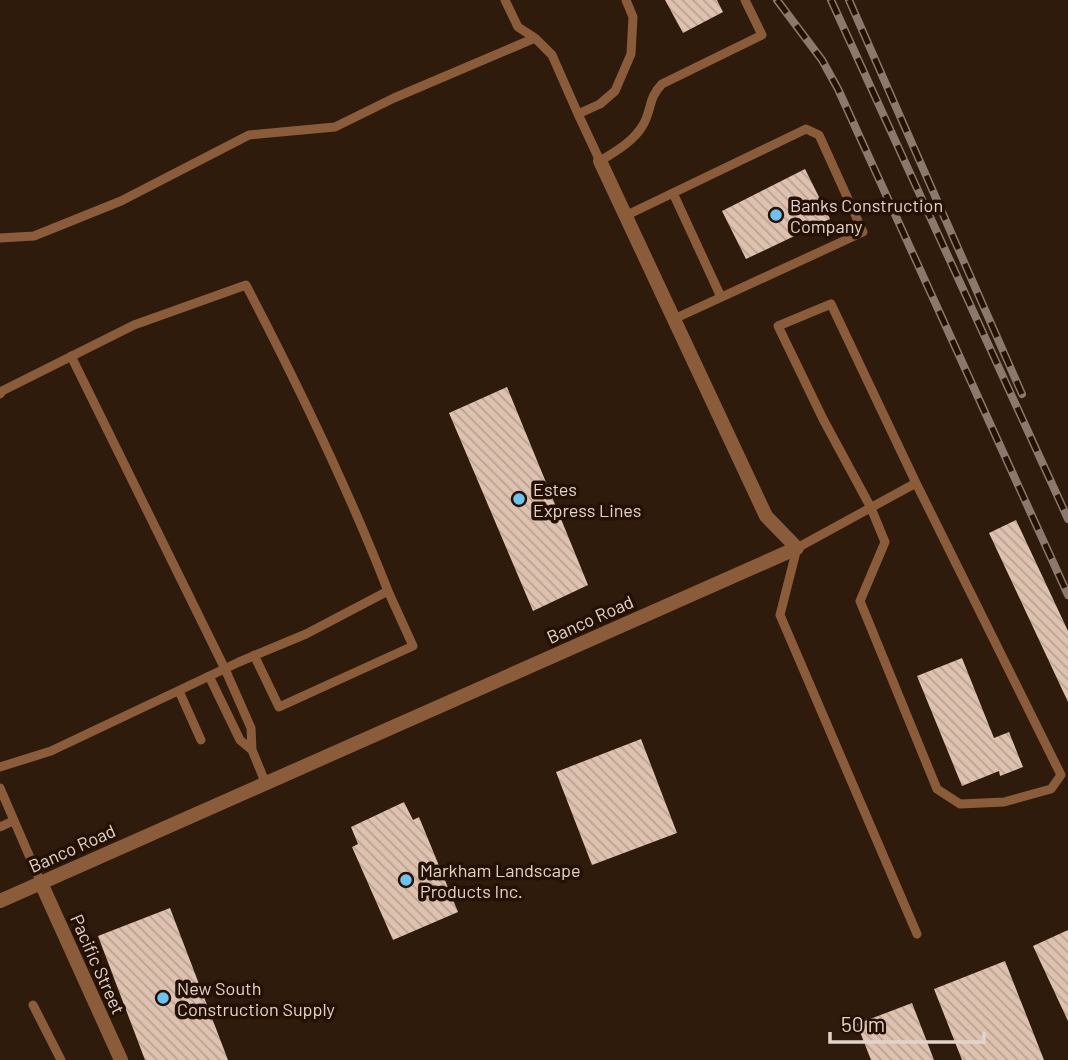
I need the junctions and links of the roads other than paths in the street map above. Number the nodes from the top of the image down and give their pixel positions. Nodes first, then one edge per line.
1 (505, 0) edge
2 (626, 0) edge
3 (745, 0) edge
4 (535, 38) junction
5 (578, 114) junction
6 (600, 161) junction
7 (673, 193) junction
8 (625, 216) junction
9 (0, 238) edge
10 (721, 297) junction
11 (674, 319) junction
12 (71, 356) junction
13 (0, 394) edge
14 (916, 483) junction
15 (871, 508) junction
16 (797, 548) junction
17 (388, 591) junction
18 (254, 655) junction
19 (225, 668) junction
20 (209, 676) junction
21 (178, 691) junction
22 (201, 740) dead end
23 (252, 750) junction
24 (0, 768) edge
25 (266, 784) junction
26 (0, 788) edge
27 (13, 821) junction
28 (0, 827) edge
29 (41, 883) junction
30 (0, 901) edge
31 (917, 934) dead end
32 (33, 1004) dead end
33 (61, 1060) edge
34 (121, 1060) edge

1 - 4 lane
2 - 5 lane
3 - 6 lane
4 - 5 lane
4 - 9 lane
5 - 6 lane
6 - 8 street
7 - 8 lane
7 - 10 lane
7 - 10 lane
8 - 11 street
10 - 11 lane
11 - 16 street
12 - 13 lane
12 - 17 lane
12 - 19 lane
14 - 15 lane
14 - 15 lane
14 - 15 lane
15 - 16 lane
16 - 25 street, Banco Road
16 - 31 lane
17 - 18 lane
17 - 18 lane
18 - 19 lane
19 - 20 lane
19 - 23 lane
20 - 21 lane
20 - 23 lane
21 - 22 lane
21 - 24 lane
23 - 25 lane
25 - 29 street, Banco Road
26 - 27 lane
27 - 28 lane
27 - 29 lane
29 - 30 street, Banco Road
29 - 34 street, Pacific Street
32 - 33 lane

